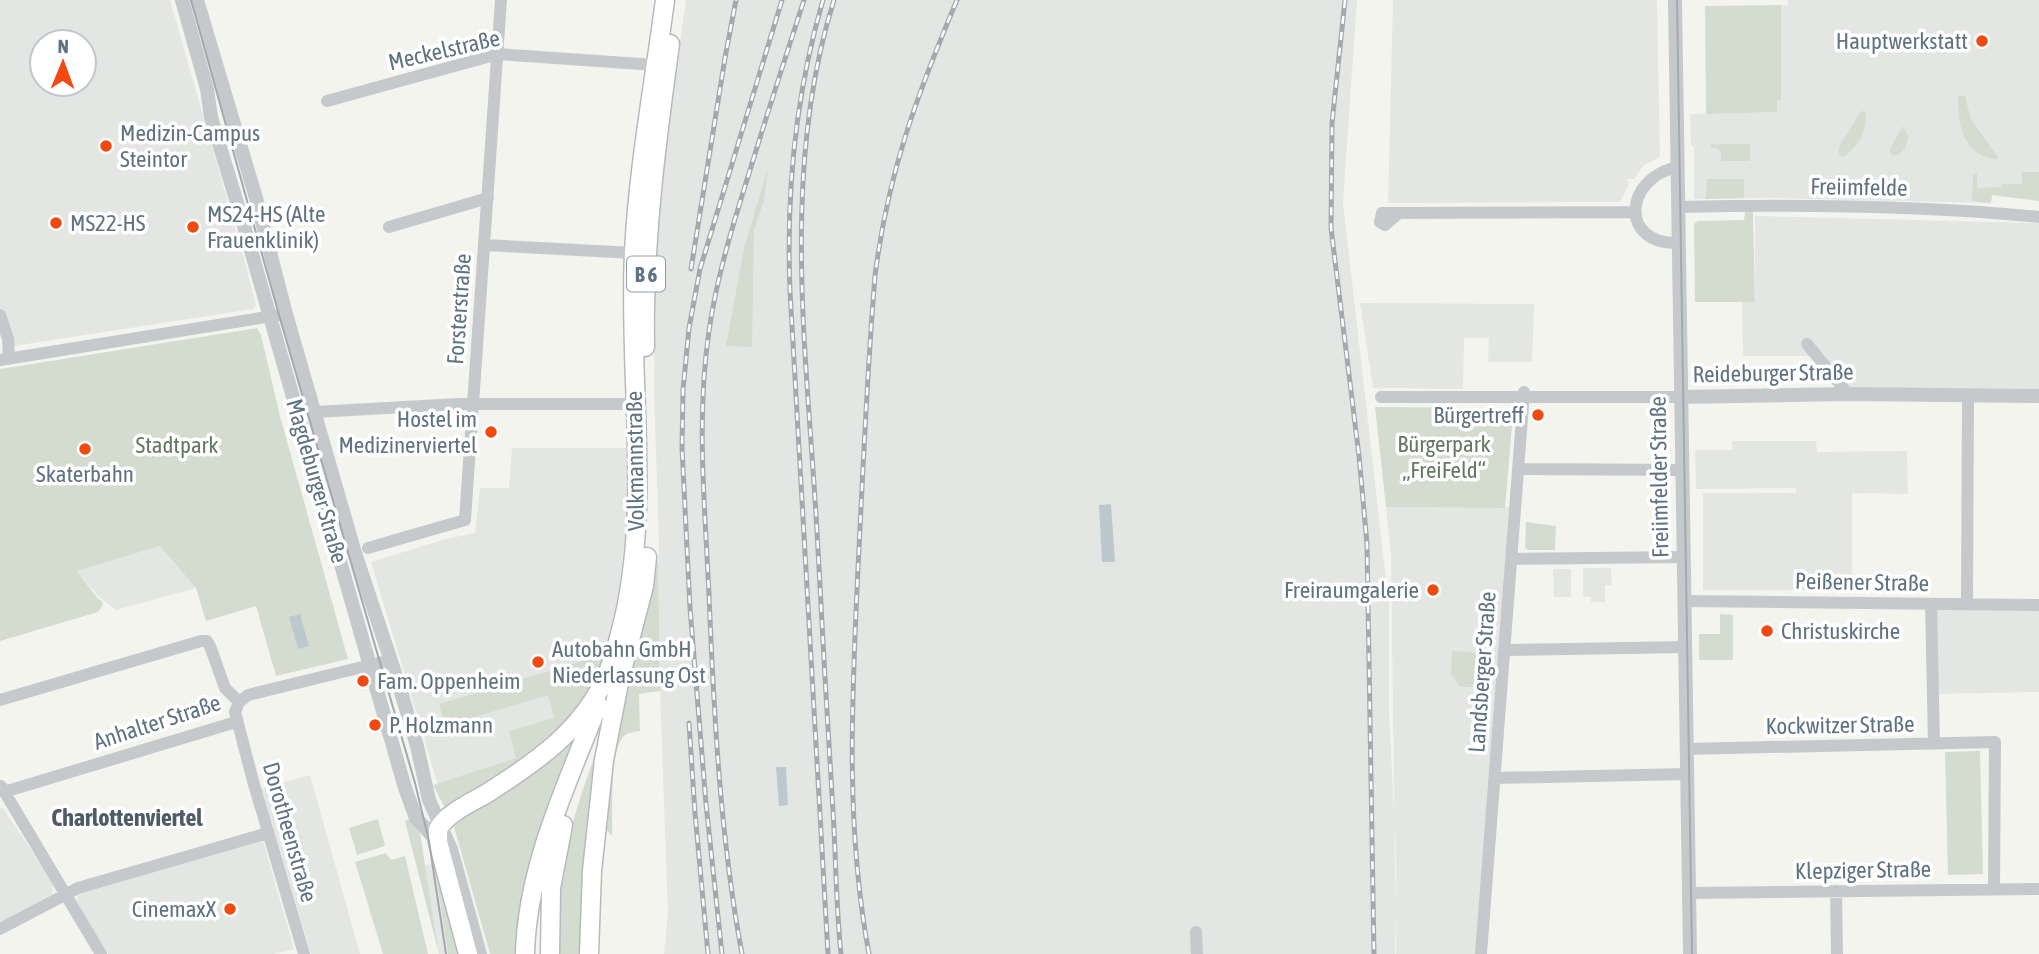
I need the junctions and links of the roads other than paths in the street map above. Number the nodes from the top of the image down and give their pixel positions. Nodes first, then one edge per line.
1 (182, 0) edge
2 (197, 0) edge
3 (501, 0) edge
4 (664, 0) edge
5 (677, 0) edge
6 (1675, 0) edge
7 (498, 54) junction
8 (655, 65) junction
9 (327, 102) dead end
10 (1677, 167) junction
11 (488, 198) junction
12 (1678, 207) junction
13 (1635, 212) junction
14 (1399, 213) dead end
15 (2039, 217) edge
16 (389, 227) dead end
17 (1678, 243) junction
18 (485, 245) junction
19 (634, 253) junction
20 (286, 314) junction
21 (0, 315) edge
22 (269, 317) junction
23 (1807, 344) dead end
24 (5, 359) edge
25 (1849, 394) junction
26 (1524, 395) junction
27 (1968, 396) junction
28 (2039, 396) edge
29 (1381, 397) dead end
30 (1681, 397) junction
31 (474, 404) junction
32 (635, 404) junction
33 (315, 412) junction
34 (1520, 469) junction
35 (1682, 470) junction
36 (368, 548) dead end
37 (1683, 557) junction
38 (1513, 559) junction
39 (1684, 601) junction
40 (1931, 604) junction
41 (1967, 604) junction
42 (2039, 605) edge
43 (1685, 647) junction
44 (1505, 650) junction
45 (391, 660) junction
46 (370, 665) junction
47 (613, 678) junction
48 (0, 700) edge
49 (239, 702) junction
50 (236, 722) junction
51 (1934, 744) junction
52 (1686, 749) junction
53 (1686, 774) junction
54 (1495, 778) junction
55 (2, 789) edge
56 (268, 833) junction
57 (439, 833) junction
58 (1994, 889) junction
59 (2039, 889) edge
60 (1836, 891) junction
61 (65, 893) junction
62 (1688, 893) junction
63 (0, 929) edge
64 (1196, 932) dead end
65 (102, 954) edge
66 (304, 954) edge
67 (468, 954) edge
68 (480, 954) edge
69 (525, 954) edge
70 (550, 954) edge
71 (589, 954) edge
72 (1197, 954) edge
73 (1481, 954) edge
74 (1689, 954) edge
75 (1837, 954) edge

1 - 22 street, Magdeburger Straße
2 - 20 street, Magdeburger Straße
3 - 7 street, Forsterstraße
4 - 8 main road, Volkmannstraße / B 6
5 - 47 main road, Volkmannstraße / B 6
6 - 10 street, Freiimfelder Straße
7 - 8 street, Meckelstraße
7 - 9 street, Meckelstraße
7 - 11 street, Forsterstraße
8 - 19 main road, Volkmannstraße / B 6
10 - 12 street, Freiimfelder Straße
10 - 13 street
11 - 16 street
11 - 18 street, Forsterstraße
12 - 15 street, Freiimfelde
12 - 17 street, Freiimfelder Straße
13 - 14 street
13 - 17 street
17 - 30 street, Freiimfelder Straße
18 - 19 street
18 - 31 street, Forsterstraße
19 - 32 main road, Volkmannstraße / B 6
20 - 22 street
20 - 33 street, Magdeburger Straße
21 - 24 street
22 - 24 street
22 - 46 street, Magdeburger Straße
23 - 25 street
25 - 27 street, Reideburger Straße
25 - 30 street, Reideburger Straße
26 - 29 street, Reideburger Straße
26 - 30 street, Reideburger Straße
26 - 34 street, Landsberger Straße
27 - 28 street, Reideburger Straße
27 - 41 street
30 - 35 street, Freiimfelder Straße
31 - 32 street
31 - 33 street
31 - 36 street, Forsterstraße
32 - 47 main road, Volkmannstraße / B 6
33 - 45 street, Magdeburger Straße
34 - 35 street
34 - 38 street, Landsberger Straße
35 - 37 street, Freiimfelder Straße
37 - 38 street
37 - 39 street, Freiimfelder Straße
38 - 44 street, Landsberger Straße
39 - 40 street, Peißener Straße
39 - 43 street, Freiimfelder Straße
40 - 41 street, Peißener Straße
40 - 51 street
41 - 42 street, Peißener Straße
43 - 44 street
43 - 52 street, Freiimfelder Straße
44 - 54 street, Landsberger Straße
45 - 46 street, Anhalter Straße
45 - 57 street, Magdeburger Straße
46 - 49 street, Anhalter Straße
46 - 57 street, Magdeburger Straße
47 - 57 main road, Volkmannstraße / B 6
47 - 69 main road
47 - 70 main road, B 6
47 - 71 main road
48 - 49 street
49 - 50 street, Anhalter Straße
50 - 55 street, Anhalter Straße
50 - 56 street, Dorotheenstraße
51 - 52 street, Kockwitzer Straße
51 - 58 street, Kockwitzer Straße
52 - 53 street, Freiimfelder Straße
53 - 54 street
53 - 62 street, Freiimfelder Straße
54 - 73 street, Landsberger Straße
55 - 61 street
56 - 61 street
56 - 66 street, Dorotheenstraße
57 - 67 main road, Magdeburger Straße
57 - 68 street, Magdeburger Straße
58 - 59 street, Klepziger Straße
58 - 60 street, Klepziger Straße
60 - 62 street, Klepziger Straße
60 - 75 street
61 - 63 street
61 - 65 street
62 - 74 street, Freiimfelder Straße
64 - 72 street

